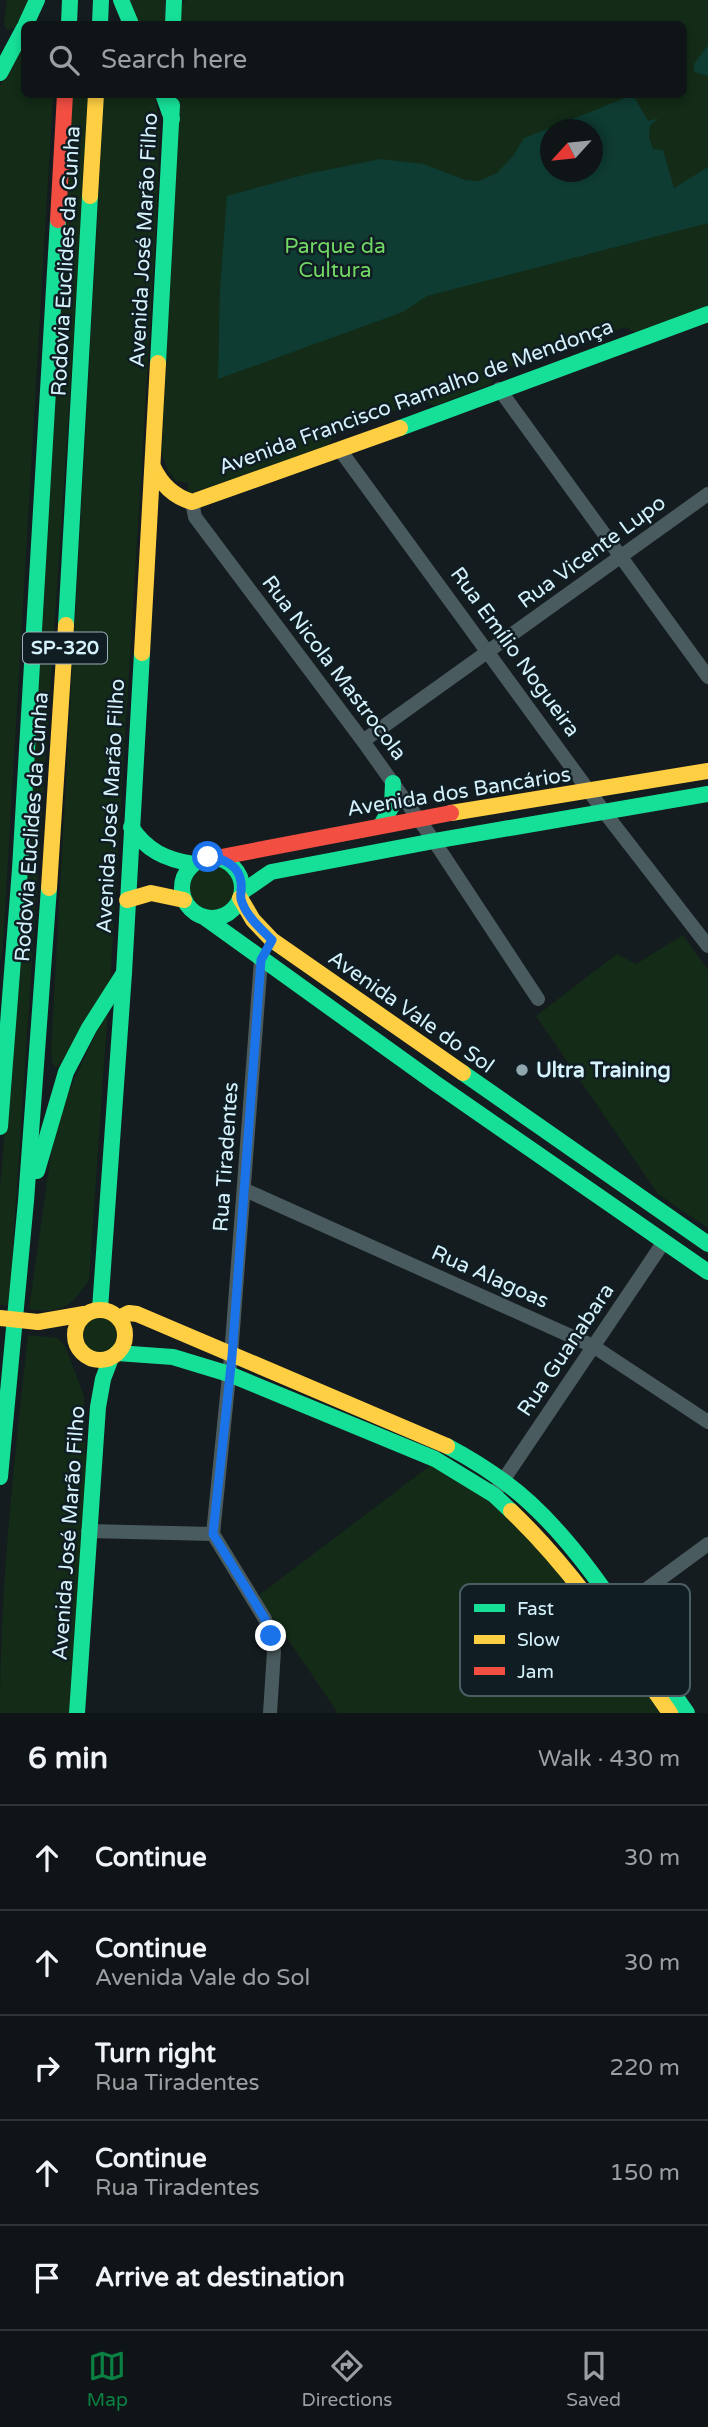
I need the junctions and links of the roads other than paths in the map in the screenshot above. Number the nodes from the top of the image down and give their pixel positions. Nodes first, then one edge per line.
1 (37, 0) edge
2 (70, 0) edge
3 (101, 0) edge
4 (121, 0) edge
5 (174, 0) edge
6 (27, 21) edge
7 (68, 21) edge
8 (100, 21) edge
9 (130, 21) edge
10 (173, 21) edge
11 (21, 34) edge
12 (0, 73) edge
13 (65, 98) edge
14 (96, 98) edge
15 (164, 98) edge
16 (172, 98) edge
17 (172, 119) junction
18 (708, 314) edge
19 (499, 389) junction
20 (340, 450) junction
21 (153, 467) junction
22 (708, 494) edge
23 (192, 502) junction
24 (620, 558) junction
25 (490, 653) junction
26 (708, 677) edge
27 (363, 741) junction
28 (708, 771) edge
29 (393, 783) junction
30 (591, 792) junction
31 (708, 794) edge
32 (605, 813) junction
33 (418, 818) junction
34 (381, 825) junction
35 (131, 827) junction
36 (434, 841) junction
37 (216, 858) junction
38 (193, 864) junction
39 (241, 895) junction
40 (127, 900) junction
41 (184, 900) junction
42 (204, 917) junction
43 (272, 940) junction
44 (708, 946) edge
45 (261, 960) junction
46 (124, 973) junction
47 (538, 999) dead end
48 (379, 1015) junction
49 (365, 1034) junction
50 (448, 1064) junction
51 (435, 1083) junction
52 (1, 1102) edge
53 (0, 1127) edge
54 (245, 1190) junction
55 (26, 1201) junction
56 (677, 1224) junction
57 (663, 1243) junction
58 (708, 1244) edge
59 (708, 1272) edge
60 (92, 1312) junction
61 (0, 1318) edge
62 (119, 1318) junction
63 (41, 1322) junction
64 (593, 1346) junction
65 (79, 1350) junction
66 (114, 1355) junction
67 (232, 1356) junction
68 (229, 1374) junction
69 (290, 1380) junction
70 (283, 1396) junction
71 (374, 1414) junction
72 (708, 1422) edge
73 (367, 1431) junction
74 (0, 1478) edge
75 (504, 1481) junction
76 (494, 1495) junction
77 (88, 1531) junction
78 (213, 1534) junction
79 (708, 1544) edge
80 (581, 1584) edge
81 (594, 1584) edge
82 (654, 1584) edge
83 (662, 1696) edge
84 (672, 1696) edge
85 (77, 1713) edge
86 (270, 1713) edge
87 (670, 1713) edge
88 (687, 1713) edge

1 - 6 main road
2 - 7 main road
3 - 8 main road
4 - 9 main road
5 - 10 main road
11 - 12 main road
13 - 52 main road, Rodovia Euclides da Cunha / SP-320
14 - 55 main road, Rodovia Euclides da Cunha / SP-320
15 - 17 main road
16 - 17 main road, Avenida José Marão Filho
17 - 21 main road, Avenida José Marão Filho
18 - 19 main road, Avenida Francisco Ramalho de Mendonça
19 - 20 main road, Avenida Francisco Ramalho de Mendonça
19 - 24 street
20 - 23 main road, Avenida Francisco Ramalho de Mendonça
20 - 25 street, Rua Emílio Nogueira
21 - 23 main road
21 - 35 main road, Avenida José Marão Filho
22 - 24 street, Rua Vicente Lupo
23 - 27 street, Rua Nicola Mastrocola
24 - 25 street, Rua Vicente Lupo
24 - 26 street
25 - 27 street, Rua Vicente Lupo
25 - 30 street, Rua Emílio Nogueira
27 - 29 street, Rua Nicola Mastrocola
28 - 30 main road, Avenida dos Bancários
29 - 33 street, Rua Nicola Mastrocola
29 - 34 main road
30 - 32 street, Rua Emílio Nogueira
30 - 33 main road, Avenida dos Bancários
31 - 32 main road, Avenida dos Bancários
32 - 36 main road, Avenida dos Bancários
32 - 44 street, Rua Emílio Nogueira
33 - 34 main road, Avenida dos Bancários
33 - 36 street, Rua Nicola Mastrocola
34 - 37 main road, Avenida dos Bancários
35 - 38 main road
35 - 40 main road, Avenida José Marão Filho
36 - 39 main road, Avenida dos Bancários
36 - 47 street, Rua Nicola Mastrocola
37 - 38 main road
37 - 39 main road
38 - 41 main road
39 - 42 main road
39 - 43 main road, Avenida Vale do Sol
40 - 41 main road
40 - 46 main road, Avenida José Marão Filho
41 - 42 main road
42 - 45 main road, Avenida Vale do Sol
43 - 45 main road
43 - 48 main road, Avenida Vale do Sol
45 - 49 main road, Avenida Vale do Sol
45 - 54 street, Rua Tiradentes
46 - 55 main road
46 - 60 main road, Avenida José Marão Filho
48 - 49 main road
48 - 50 main road, Avenida Vale do Sol
49 - 51 main road, Avenida Vale do Sol
50 - 51 main road
50 - 56 main road, Avenida Vale do Sol
51 - 57 main road, Avenida Vale do Sol
52 - 53 main road, Rodovia Euclides da Cunha / SP-320
54 - 64 street, Rua Alagoas
54 - 67 street, Rua Tiradentes
55 - 74 main road, Rodovia Euclides da Cunha / SP-320
56 - 57 main road
56 - 58 main road, Avenida Vale do Sol
57 - 59 main road, Avenida Vale do Sol
57 - 64 street, Rua Guanabara
60 - 62 main road
60 - 63 main road
60 - 65 main road
61 - 63 main road, bridge
62 - 66 main road
62 - 67 main road
63 - 65 main road
64 - 72 street, Rua Alagoas
64 - 75 street, Rua Guanabara
65 - 66 main road
66 - 68 main road
66 - 77 main road, Avenida José Marão Filho
67 - 68 street, Rua Tiradentes
67 - 69 main road
68 - 70 main road
68 - 78 street
69 - 70 main road
69 - 71 main road
70 - 73 main road
71 - 73 main road
71 - 75 main road
73 - 76 main road
75 - 76 street, Rua Guanabara
75 - 81 main road
76 - 80 main road
77 - 78 street
77 - 85 main road, Avenida José Marão Filho
78 - 86 street
79 - 82 street
83 - 87 main road
84 - 88 main road

